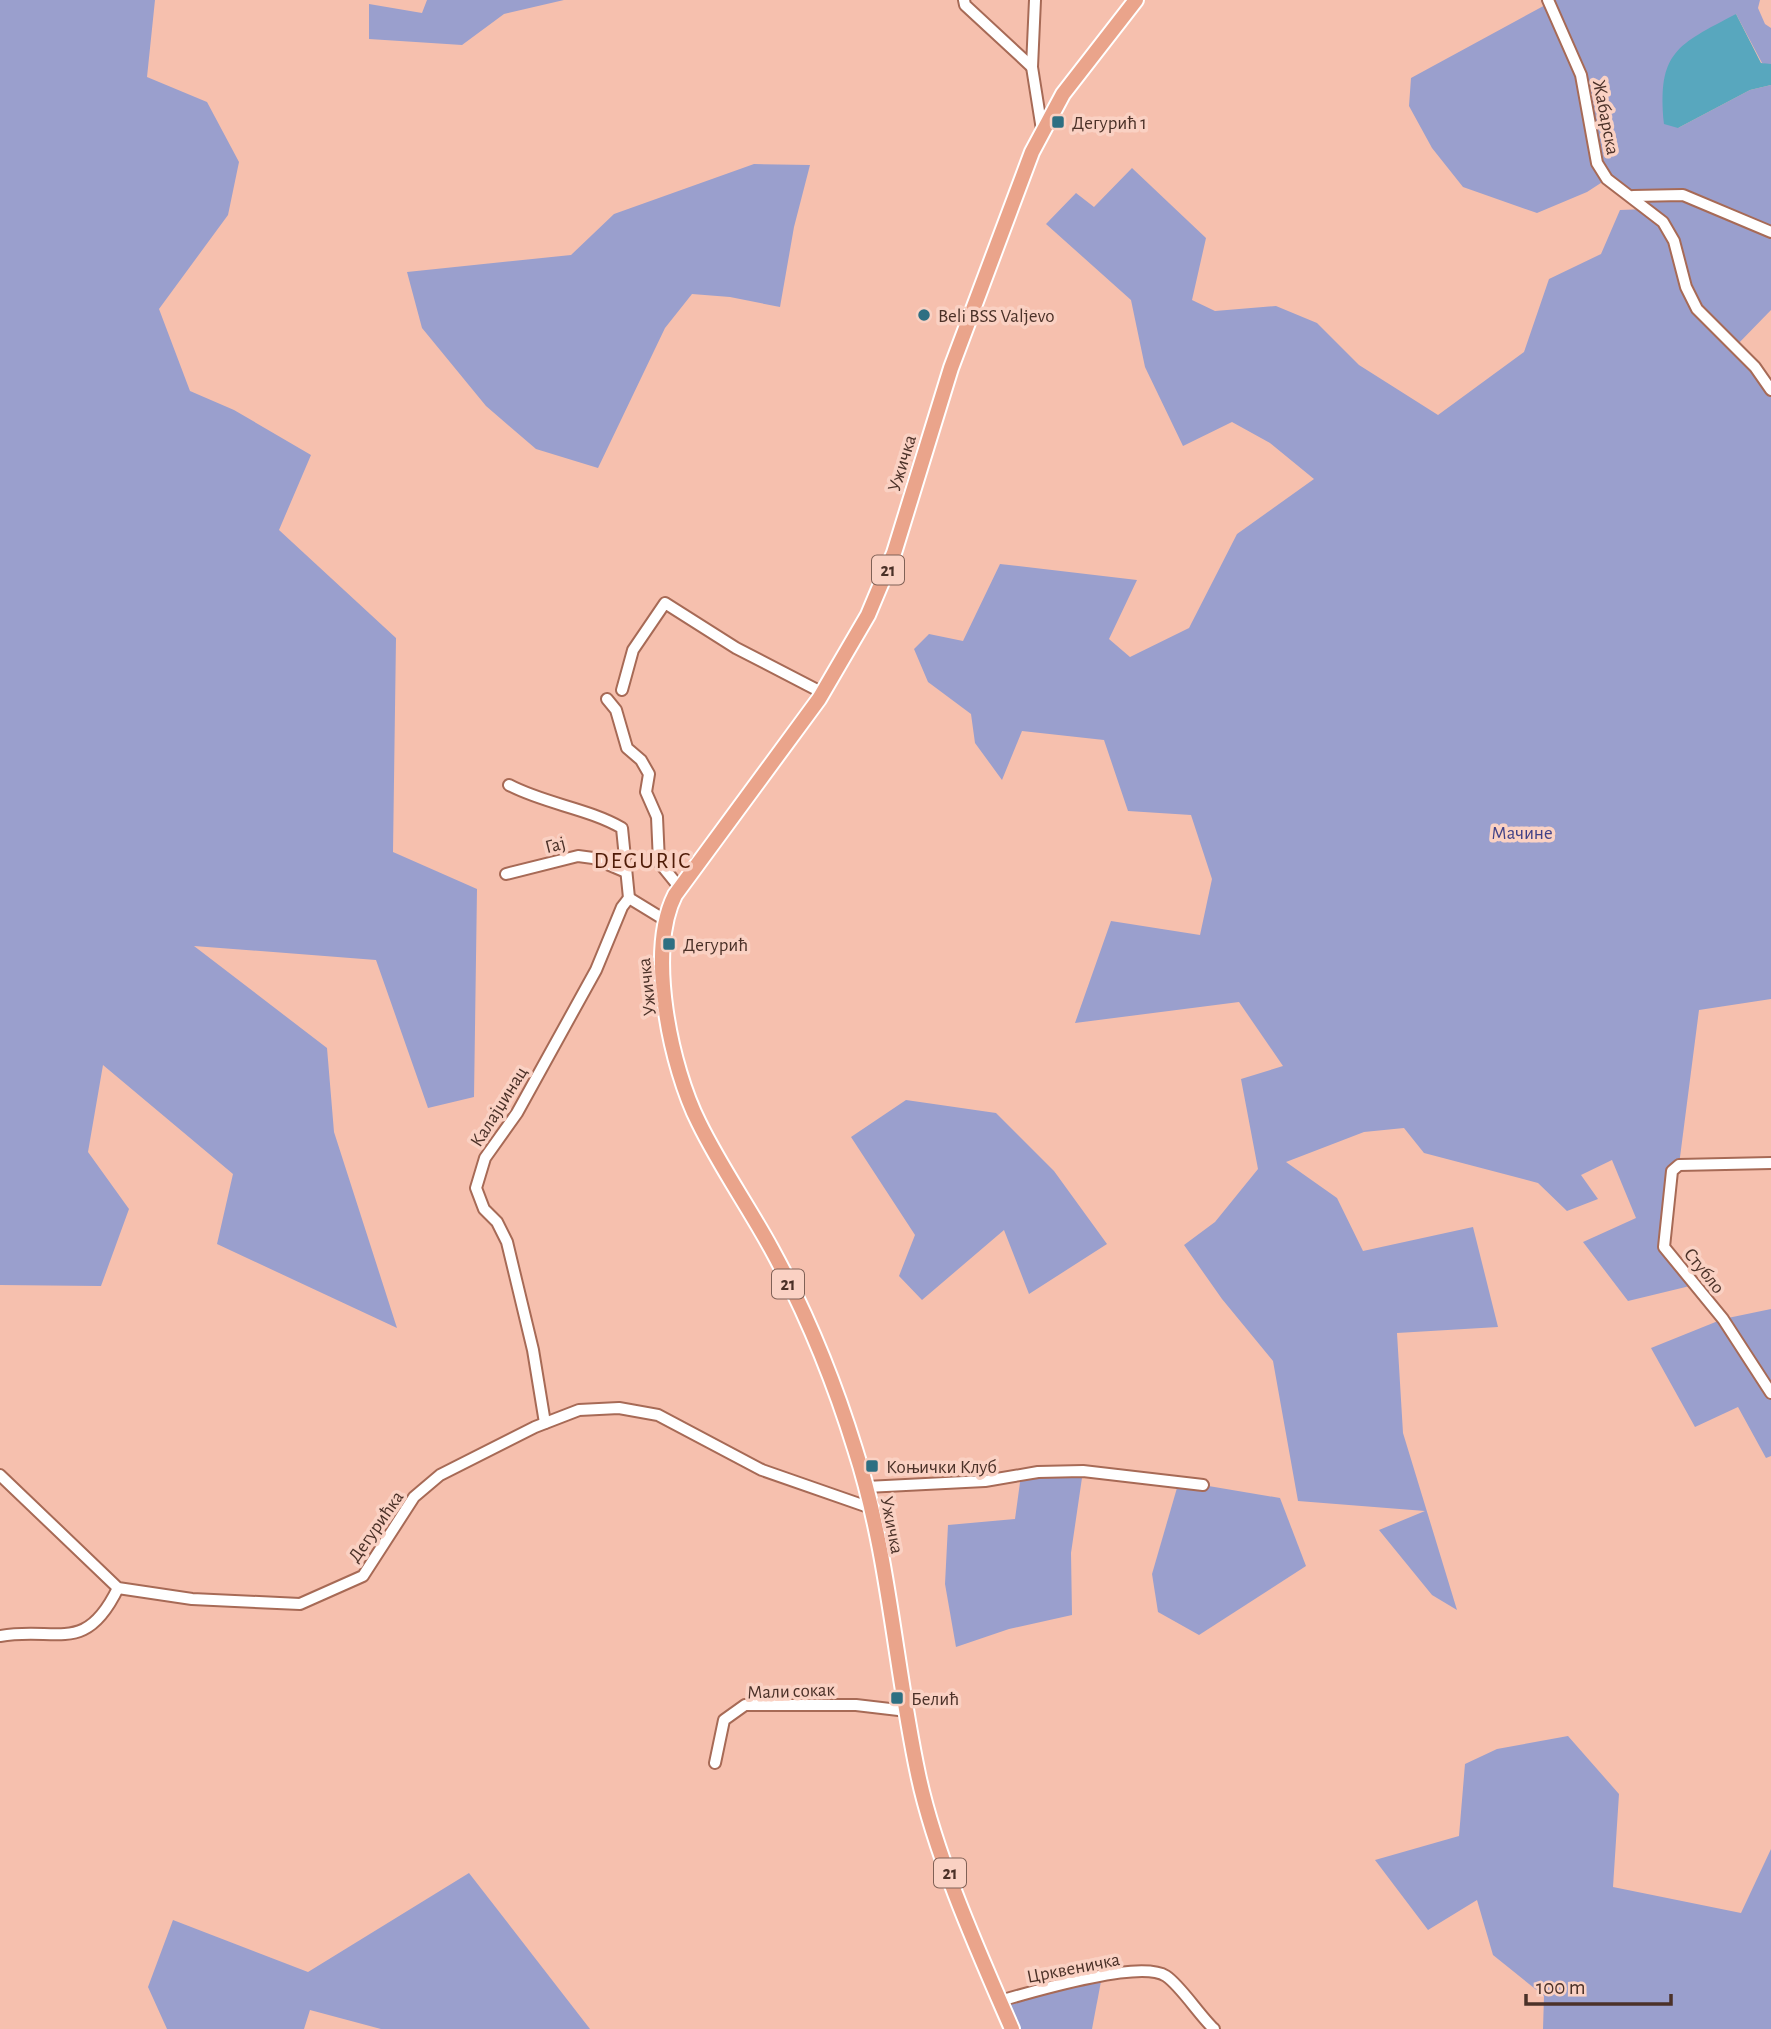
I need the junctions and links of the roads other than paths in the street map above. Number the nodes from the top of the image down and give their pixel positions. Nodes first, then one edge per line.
1 (964, 0) edge
2 (1035, 0) edge
3 (1136, 0) edge
4 (1548, 0) edge
5 (1032, 67) junction
6 (1042, 130) junction
7 (1633, 196) junction
8 (1771, 232) edge
9 (1771, 390) edge
10 (622, 690) dead end
11 (822, 693) junction
12 (607, 699) dead end
13 (509, 785) dead end
14 (626, 872) junction
15 (506, 874) dead end
16 (680, 888) junction
17 (629, 898) junction
18 (665, 920) junction
19 (1771, 1163) edge
20 (1771, 1393) edge
21 (545, 1423) junction
22 (0, 1475) edge
23 (1203, 1485) dead end
24 (866, 1487) junction
25 (872, 1508) junction
26 (118, 1588) junction
27 (0, 1636) edge
28 (907, 1711) junction
29 (715, 1763) dead end
30 (1000, 2001) junction
31 (1012, 2029) edge
32 (1214, 2029) edge

1 - 5 street
2 - 5 street
3 - 6 main road, Ужичка / 21
4 - 7 street, Жабарска
5 - 6 street
6 - 11 main road, Ужичка / 21
7 - 8 street
7 - 9 street, Жабарска
10 - 11 street
11 - 16 main road, Ужичка / 21
12 - 16 street
13 - 14 street
14 - 15 street, Гај
14 - 17 street
16 - 18 main road, Ужичка / 21
17 - 18 street
17 - 21 street, Калајџинац
18 - 24 main road, Ужичка / 21
19 - 20 street, Стубло
21 - 25 street, Дегурићка
21 - 26 street, Дегурићка
22 - 26 street
23 - 24 street
24 - 25 main road, Ужичка / 21
25 - 28 main road, Ужичка / 21
26 - 27 street
28 - 29 street, Мали сокак
28 - 30 main road, Ужичка / 21
30 - 31 main road, Ужичка / 21
30 - 32 street, Црквеничка

